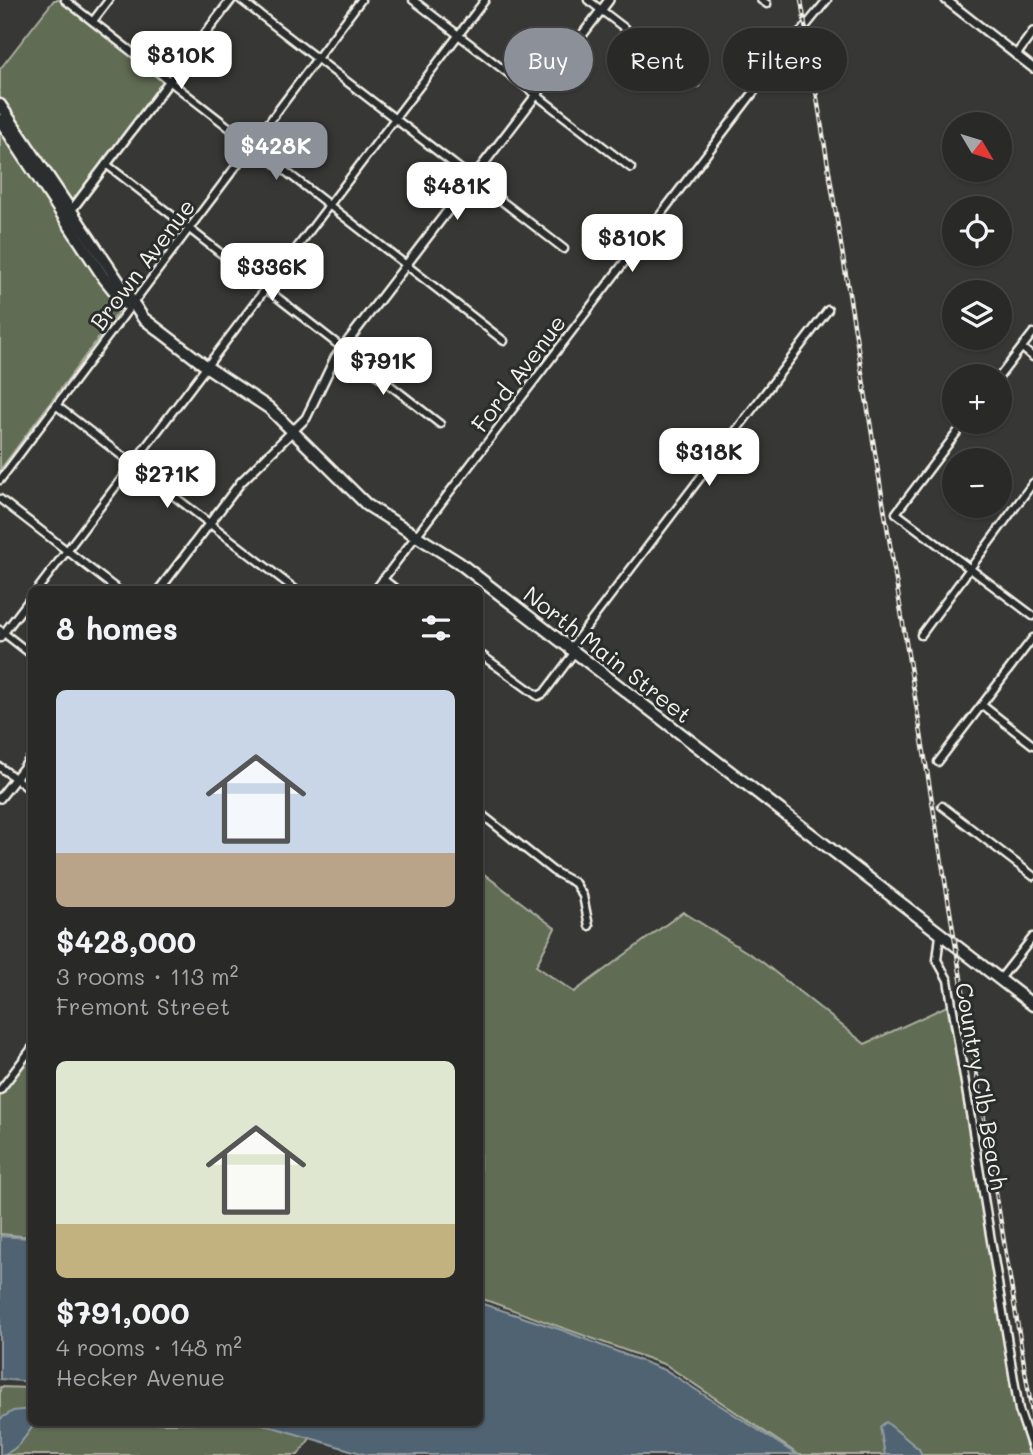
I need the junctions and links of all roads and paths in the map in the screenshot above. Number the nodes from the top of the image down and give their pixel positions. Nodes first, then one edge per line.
1 (65, 0) edge
2 (109, 0) edge
3 (232, 0) edge
4 (241, 0) edge
5 (361, 0) edge
6 (413, 0) edge
7 (485, 0) edge
8 (588, 0) edge
9 (608, 0) edge
10 (827, 0) edge
11 (946, 0) edge
12 (601, 10) junction
13 (93, 21) junction
14 (624, 28) edge
15 (1033, 32) edge
16 (458, 36) junction
17 (1016, 54) junction
18 (318, 59) junction
19 (1033, 68) edge
20 (170, 82) junction
21 (536, 96) junction
22 (0, 105) edge
23 (0, 120) edge
24 (394, 120) junction
25 (253, 146) junction
26 (106, 164) junction
27 (631, 168) dead end
28 (471, 180) junction
29 (328, 206) junction
30 (70, 212) junction
31 (191, 227) junction
32 (564, 249) dead end
33 (407, 265) junction
34 (266, 288) junction
35 (132, 304) junction
36 (828, 310) dead end
37 (1033, 333) edge
38 (504, 341) dead end
39 (343, 348) junction
40 (1022, 348) junction
41 (1033, 357) edge
42 (1009, 364) edge
43 (207, 367) junction
44 (57, 406) junction
45 (440, 424) dead end
46 (293, 433) junction
47 (956, 434) edge
48 (132, 464) junction
49 (0, 480) edge
50 (1033, 483) edge
51 (0, 499) edge
52 (209, 525) junction
53 (416, 534) junction
54 (67, 550) junction
55 (971, 568) junction
56 (383, 579) junction
57 (40, 586) edge
58 (113, 586) edge
59 (162, 586) edge
60 (291, 586) edge
61 (378, 586) edge
62 (392, 586) edge
63 (28, 601) edge
64 (1033, 616) edge
65 (1, 634) edge
66 (920, 635) dead end
67 (1033, 638) edge
68 (28, 652) edge
69 (572, 652) junction
70 (483, 656) edge
71 (982, 705) junction
72 (1033, 745) edge
73 (28, 762) edge
74 (938, 762) dead end
75 (0, 767) edge
76 (15, 779) junction
77 (28, 788) edge
78 (0, 798) edge
79 (942, 806) dead end
80 (483, 815) edge
81 (1033, 876) edge
82 (589, 926) dead end
83 (940, 935) junction
84 (1033, 937) edge
85 (1000, 979) junction
86 (1033, 1005) edge
87 (28, 1053) edge
88 (0, 1090) edge
89 (1033, 1451) edge

1 - 13 street
2 - 13 street
3 - 20 street
4 - 18 street
5 - 18 street, Brown Avenue
6 - 16 street
7 - 16 street
8 - 12 street
9 - 12 street
10 - 53 street, Ford Avenue
11 - 17 street
12 - 14 street
12 - 21 street
13 - 20 street
15 - 17 street
16 - 21 street
16 - 24 street
17 - 19 street
18 - 24 street
18 - 25 street, Brown Avenue
20 - 25 street
20 - 26 street
21 - 27 street
21 - 28 street
22 - 30 main road, North Main Street
23 - 35 main road, North Main Street
24 - 28 street
24 - 29 street
25 - 29 street
25 - 31 street, Brown Avenue
26 - 30 street
26 - 31 street
28 - 32 street
28 - 33 street
29 - 33 street
29 - 34 street
30 - 35 main road, North Main Street
31 - 34 street
31 - 35 street, Brown Avenue
33 - 38 street
33 - 39 street
34 - 39 street
34 - 43 street
35 - 43 main road, North Main Street
35 - 44 street, Brown Avenue
36 - 69 street
37 - 40 street
39 - 45 street
39 - 46 street
40 - 41 street
40 - 42 street
43 - 46 main road, North Main Street
43 - 48 street
44 - 48 street
44 - 49 street, Brown Avenue
46 - 52 street
46 - 53 main road, North Main Street
47 - 55 street
48 - 52 street
48 - 54 street
50 - 55 street
51 - 54 street
52 - 59 street
52 - 60 street
53 - 56 street, Ford Avenue
53 - 69 main road, North Main Street
54 - 57 street
54 - 58 street
55 - 64 street
55 - 66 street
56 - 61 street, Ford Avenue
56 - 62 street
63 - 65 street
65 - 68 street
67 - 71 street
69 - 70 street
69 - 83 main road, North Main Street
71 - 72 street
71 - 74 street
73 - 76 street
75 - 76 street
76 - 77 street
76 - 78 street
79 - 81 street
80 - 82 street
83 - 85 main road, North Main Street
83 - 89 street, Country Clb Beach
84 - 85 street
85 - 86 main road, North Main Street
87 - 88 street

